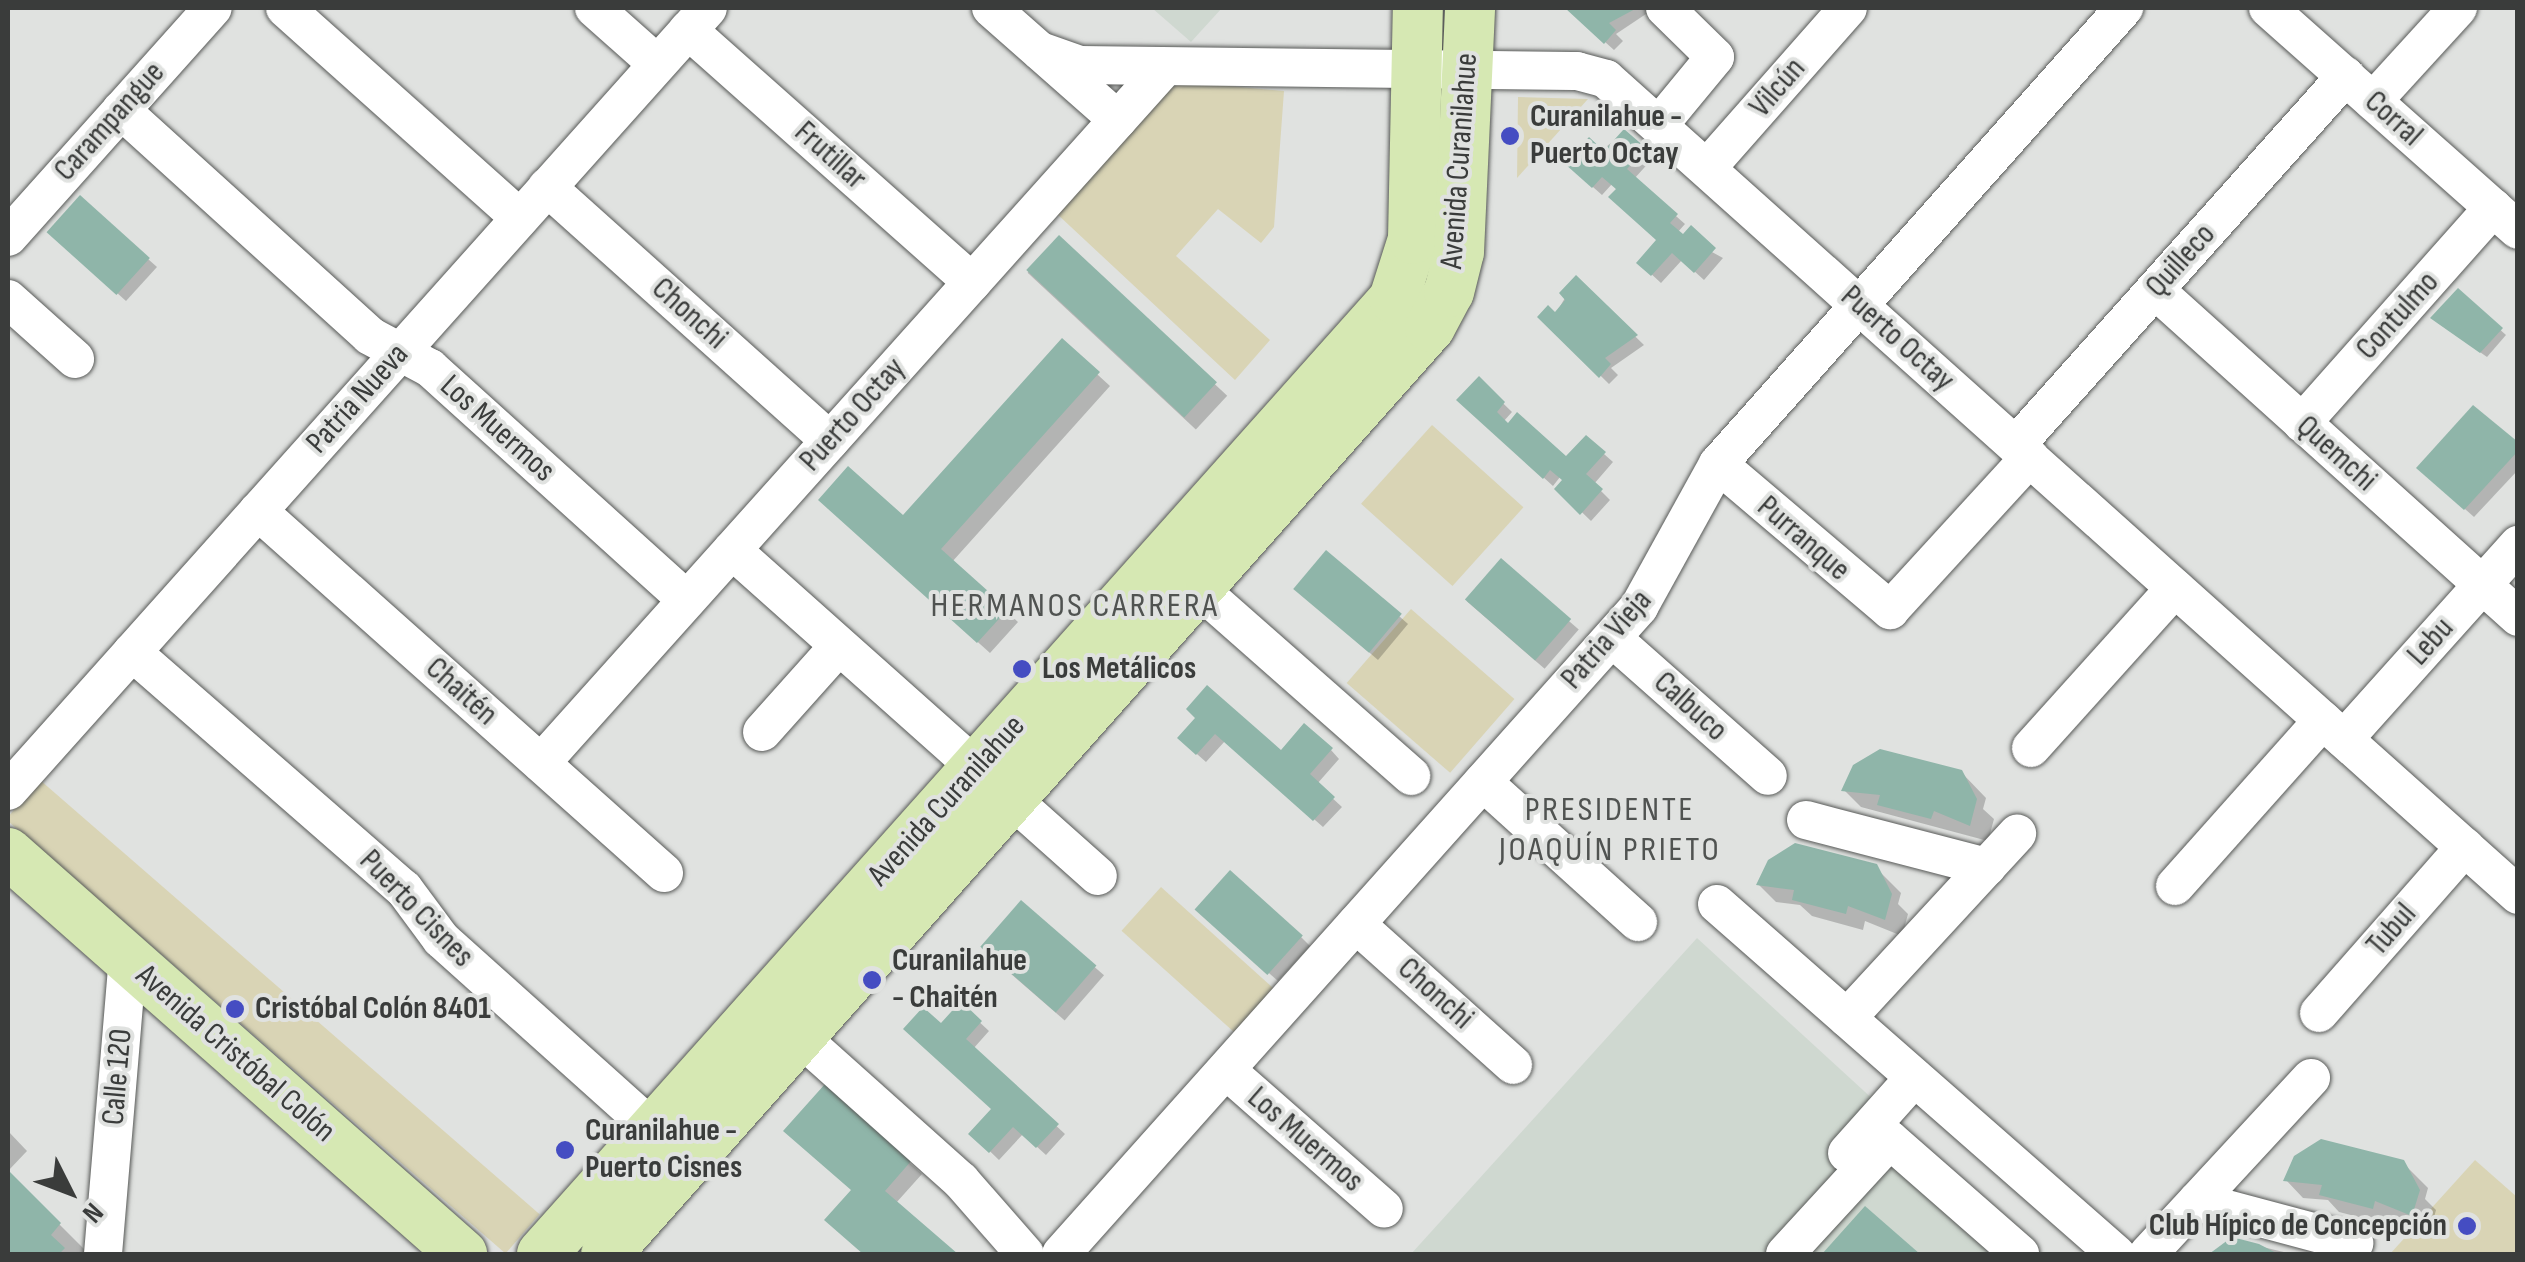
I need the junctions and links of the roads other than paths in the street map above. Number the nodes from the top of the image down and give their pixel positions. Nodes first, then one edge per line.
1 (212, 8) edge
2 (285, 8) edge
3 (594, 8) edge
4 (991, 8) edge
5 (1418, 8) edge
6 (1470, 8) edge
7 (1665, 8) edge
8 (1848, 8) edge
9 (2124, 8) edge
10 (2268, 8) edge
11 (2458, 8) edge
12 (698, 19) edge
13 (1040, 51) junction
14 (657, 64) junction
15 (1165, 67) junction
16 (1416, 71) junction
17 (1468, 71) junction
18 (2359, 89) junction
19 (121, 110) junction
20 (1118, 120) junction
21 (1659, 126) junction
22 (1707, 168) junction
23 (547, 188) junction
24 (520, 218) junction
25 (2511, 225) edge
26 (8, 235) edge
27 (972, 282) junction
28 (2155, 290) junction
29 (8, 299) edge
30 (1860, 305) junction
31 (400, 352) junction
32 (75, 359) dead end
33 (2302, 423) junction
34 (830, 441) junction
35 (2023, 451) junction
36 (1718, 464) junction
37 (258, 511) junction
38 (2518, 545) edge
39 (732, 550) junction
40 (1181, 574) junction
41 (2482, 585) junction
42 (2176, 588) junction
43 (688, 600) junction
44 (1890, 610) joint
45 (2518, 618) edge
46 (1612, 638) junction
47 (840, 646) junction
48 (132, 652) junction
49 (2333, 730) junction
50 (762, 732) dead end
51 (2030, 748) dead end
52 (541, 763) junction
53 (1411, 776) dead end
54 (1768, 776) dead end
55 (1483, 782) junction
56 (994, 783) junction
57 (8, 791) edge
58 (1806, 820) dead end
59 (2018, 834) dead end
60 (2465, 848) junction
61 (8, 853) edge
62 (1986, 866) junction
63 (664, 873) dead end
64 (1098, 876) dead end
65 (2176, 886) dead end
66 (2518, 895) edge
67 (1717, 904) dead end
68 (1638, 922) dead end
69 (1356, 924) junction
70 (128, 959) junction
71 (2319, 1013) dead end
72 (1847, 1018) junction
73 (782, 1021) junction
74 (1514, 1065) dead end
75 (1226, 1070) junction
76 (1914, 1078) junction
77 (2311, 1078) dead end
78 (654, 1130) junction
79 (2197, 1201) junction
80 (1384, 1209) dead end
81 (2354, 1243) dead end
82 (102, 1254) edge
83 (462, 1254) edge
84 (542, 1254) edge
85 (606, 1254) edge
86 (1026, 1254) edge
87 (1062, 1254) edge
88 (1754, 1254) edge
89 (1785, 1254) edge
90 (2020, 1254) edge
91 (2116, 1254) edge
92 (2148, 1254) edge

1 - 19 street, Carampangue
2 - 24 street
3 - 14 street
4 - 13 street
5 - 16 main road, Avenida Curanilahue
6 - 17 main road, Avenida Curanilahue
7 - 21 street
8 - 22 street, Vilcún
9 - 30 street, Patria Vieja
10 - 18 street, Corral
11 - 18 street, Quilleco
12 - 14 street, Patria Nueva
12 - 27 street, Frutillar
13 - 15 street, Puerto Octay
13 - 20 street
14 - 23 street, Patria Nueva
15 - 16 street, Puerto Octay
15 - 20 street, Puerto Octay
16 - 17 street, Puerto Octay
16 - 40 main road, Avenida Curanilahue
17 - 21 street, Puerto Octay
17 - 40 main road, Avenida Curanilahue
18 - 25 street, Corral
18 - 28 street, Quilleco
19 - 26 street, Carampangue
19 - 31 street, Los Muermos
20 - 27 street, Puerto Octay
21 - 22 street, Puerto Octay
22 - 30 street, Puerto Octay
23 - 24 street, Patria Nueva
23 - 34 street, Chonchi
24 - 31 street, Patria Nueva
25 - 33 street, Contulmo
27 - 34 street, Puerto Octay
28 - 33 street, Quemchi
28 - 35 street, Quilleco
29 - 32 street
30 - 35 street, Puerto Octay
30 - 36 street, Patria Vieja
31 - 37 street, Patria Nueva
31 - 43 street, Los Muermos
33 - 41 street, Quemchi
34 - 39 street, Puerto Octay
35 - 42 street, Puerto Octay
35 - 44 street, Quilleco
36 - 44 street, Purranque
36 - 46 street, Patria Vieja
37 - 48 street, Patria Nueva
37 - 52 street, Chaitén
38 - 41 street, Lebu
39 - 43 street, Puerto Octay
39 - 47 street
40 - 53 street
40 - 56 main road, Avenida Curanilahue
41 - 45 street, Quemchi
41 - 49 street, Lebu
42 - 49 street, Puerto Octay
42 - 51 street
43 - 52 street, Puerto Octay
46 - 54 street, Calbuco
46 - 55 street, Patria Vieja
47 - 50 street
47 - 56 street
48 - 57 street, Patria Nueva
48 - 78 street, Puerto Cisnes
49 - 60 street, Puerto Octay
49 - 65 street, Lebu
52 - 63 street, Chaitén
55 - 68 street
55 - 69 street, Patria Vieja
56 - 64 street
56 - 73 main road, Avenida Curanilahue
58 - 62 street
59 - 62 street
60 - 66 street, Puerto Octay
60 - 71 street, Tubul
61 - 70 main road, Avenida Cristóbal Colón
62 - 72 street
67 - 72 street
69 - 74 street, Chonchi
69 - 75 street, Patria Vieja
70 - 82 street, Calle 120
70 - 83 main road, Avenida Cristóbal Colón
72 - 76 street
73 - 78 main road, Avenida Curanilahue
73 - 85 main road, Avenida Curanilahue
73 - 86 street
75 - 80 street, Los Muermos
75 - 87 street, Patria Vieja
76 - 88 street
76 - 91 street
77 - 79 street
78 - 84 main road, Avenida Curanilahue
79 - 81 street
79 - 92 street
89 - 90 street

